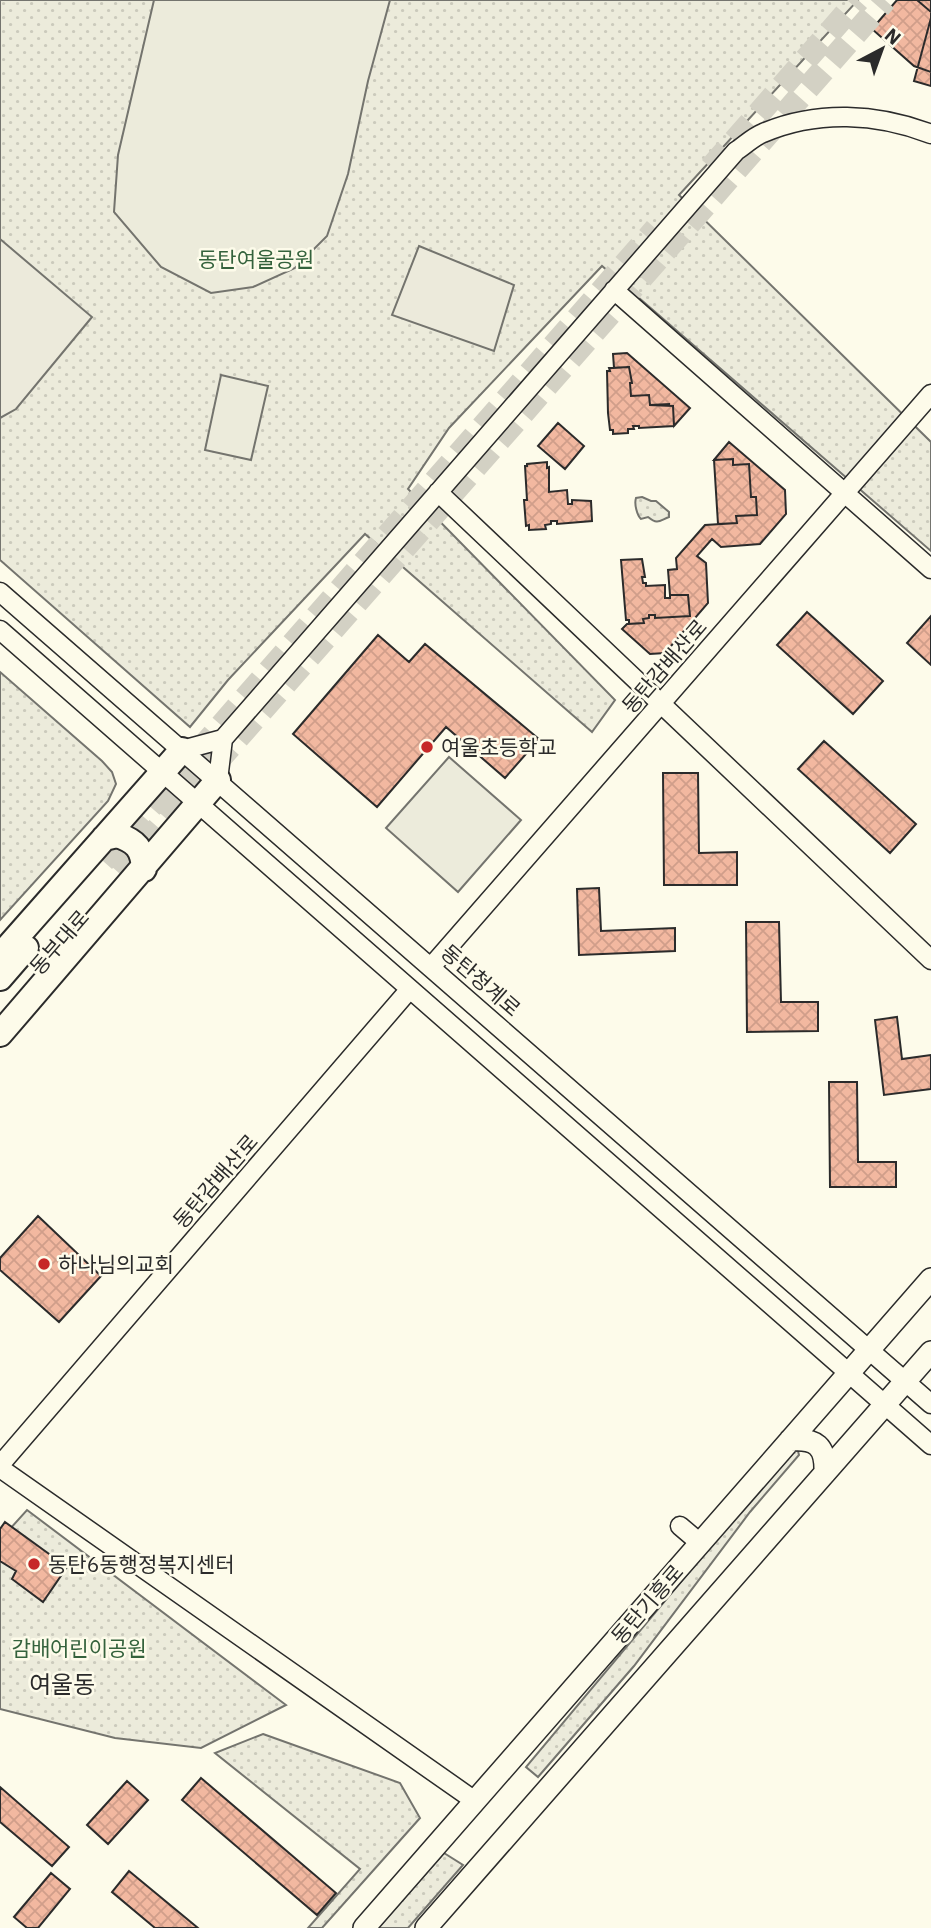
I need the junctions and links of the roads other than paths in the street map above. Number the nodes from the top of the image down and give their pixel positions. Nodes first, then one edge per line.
1 (931, 134) edge
2 (614, 290) junction
3 (931, 394) edge
4 (438, 492) junction
5 (845, 494) junction
6 (931, 569) edge
7 (0, 592) edge
8 (0, 630) edge
9 (662, 704) junction
10 (223, 739) junction
11 (183, 750) junction
12 (162, 773) junction
13 (218, 780) junction
14 (197, 804) junction
15 (108, 858) junction
16 (144, 869) junction
17 (0, 956) edge
18 (931, 960) edge
19 (431, 967) junction
20 (0, 978) edge
21 (409, 990) junction
22 (0, 1010) edge
23 (0, 1034) edge
24 (931, 1279) edge
25 (869, 1350) junction
26 (931, 1352) edge
27 (849, 1374) junction
28 (905, 1381) junction
29 (931, 1404) edge
30 (885, 1405) junction
31 (790, 1440) junction
32 (931, 1445) edge
33 (0, 1467) edge
34 (825, 1473) junction
35 (680, 1526) dead end
36 (700, 1543) junction
37 (475, 1801) junction
38 (364, 1928) edge
39 (426, 1928) edge

1 - 2 street
2 - 4 street
2 - 5 street
3 - 5 street, 동탄감배산로
4 - 9 street
4 - 10 street
5 - 6 street
5 - 9 street, 동탄감배산로
7 - 11 street, 동탄청계로
8 - 12 street
9 - 18 street
9 - 19 street, 동탄감배산로
10 - 11 street
10 - 13 street
11 - 12 highway
11 - 13 street, 동탄청계로
12 - 14 street
12 - 15 highway
13 - 14 highway
13 - 19 street, 동탄청계로
14 - 16 highway
14 - 21 street
15 - 16 highway
15 - 17 highway
15 - 20 highway, 동부대로
15 - 22 highway, 동부대로
16 - 23 highway
19 - 25 street, 동탄청계로
21 - 27 street
21 - 33 street, 동탄감배산로
24 - 25 main road, 동탄기흥로
25 - 27 main road, 동탄기흥로
25 - 28 street, 동탄청계로
26 - 28 main road
27 - 30 street
27 - 31 main road, 동탄기흥로
28 - 29 street, 동탄청계로
28 - 30 main road
30 - 32 street
30 - 34 main road
31 - 34 main road
31 - 36 main road, 동탄기흥로
33 - 37 street
34 - 39 main road
35 - 36 street
36 - 37 main road, 동탄기흥로
37 - 38 main road, 동탄기흥로

